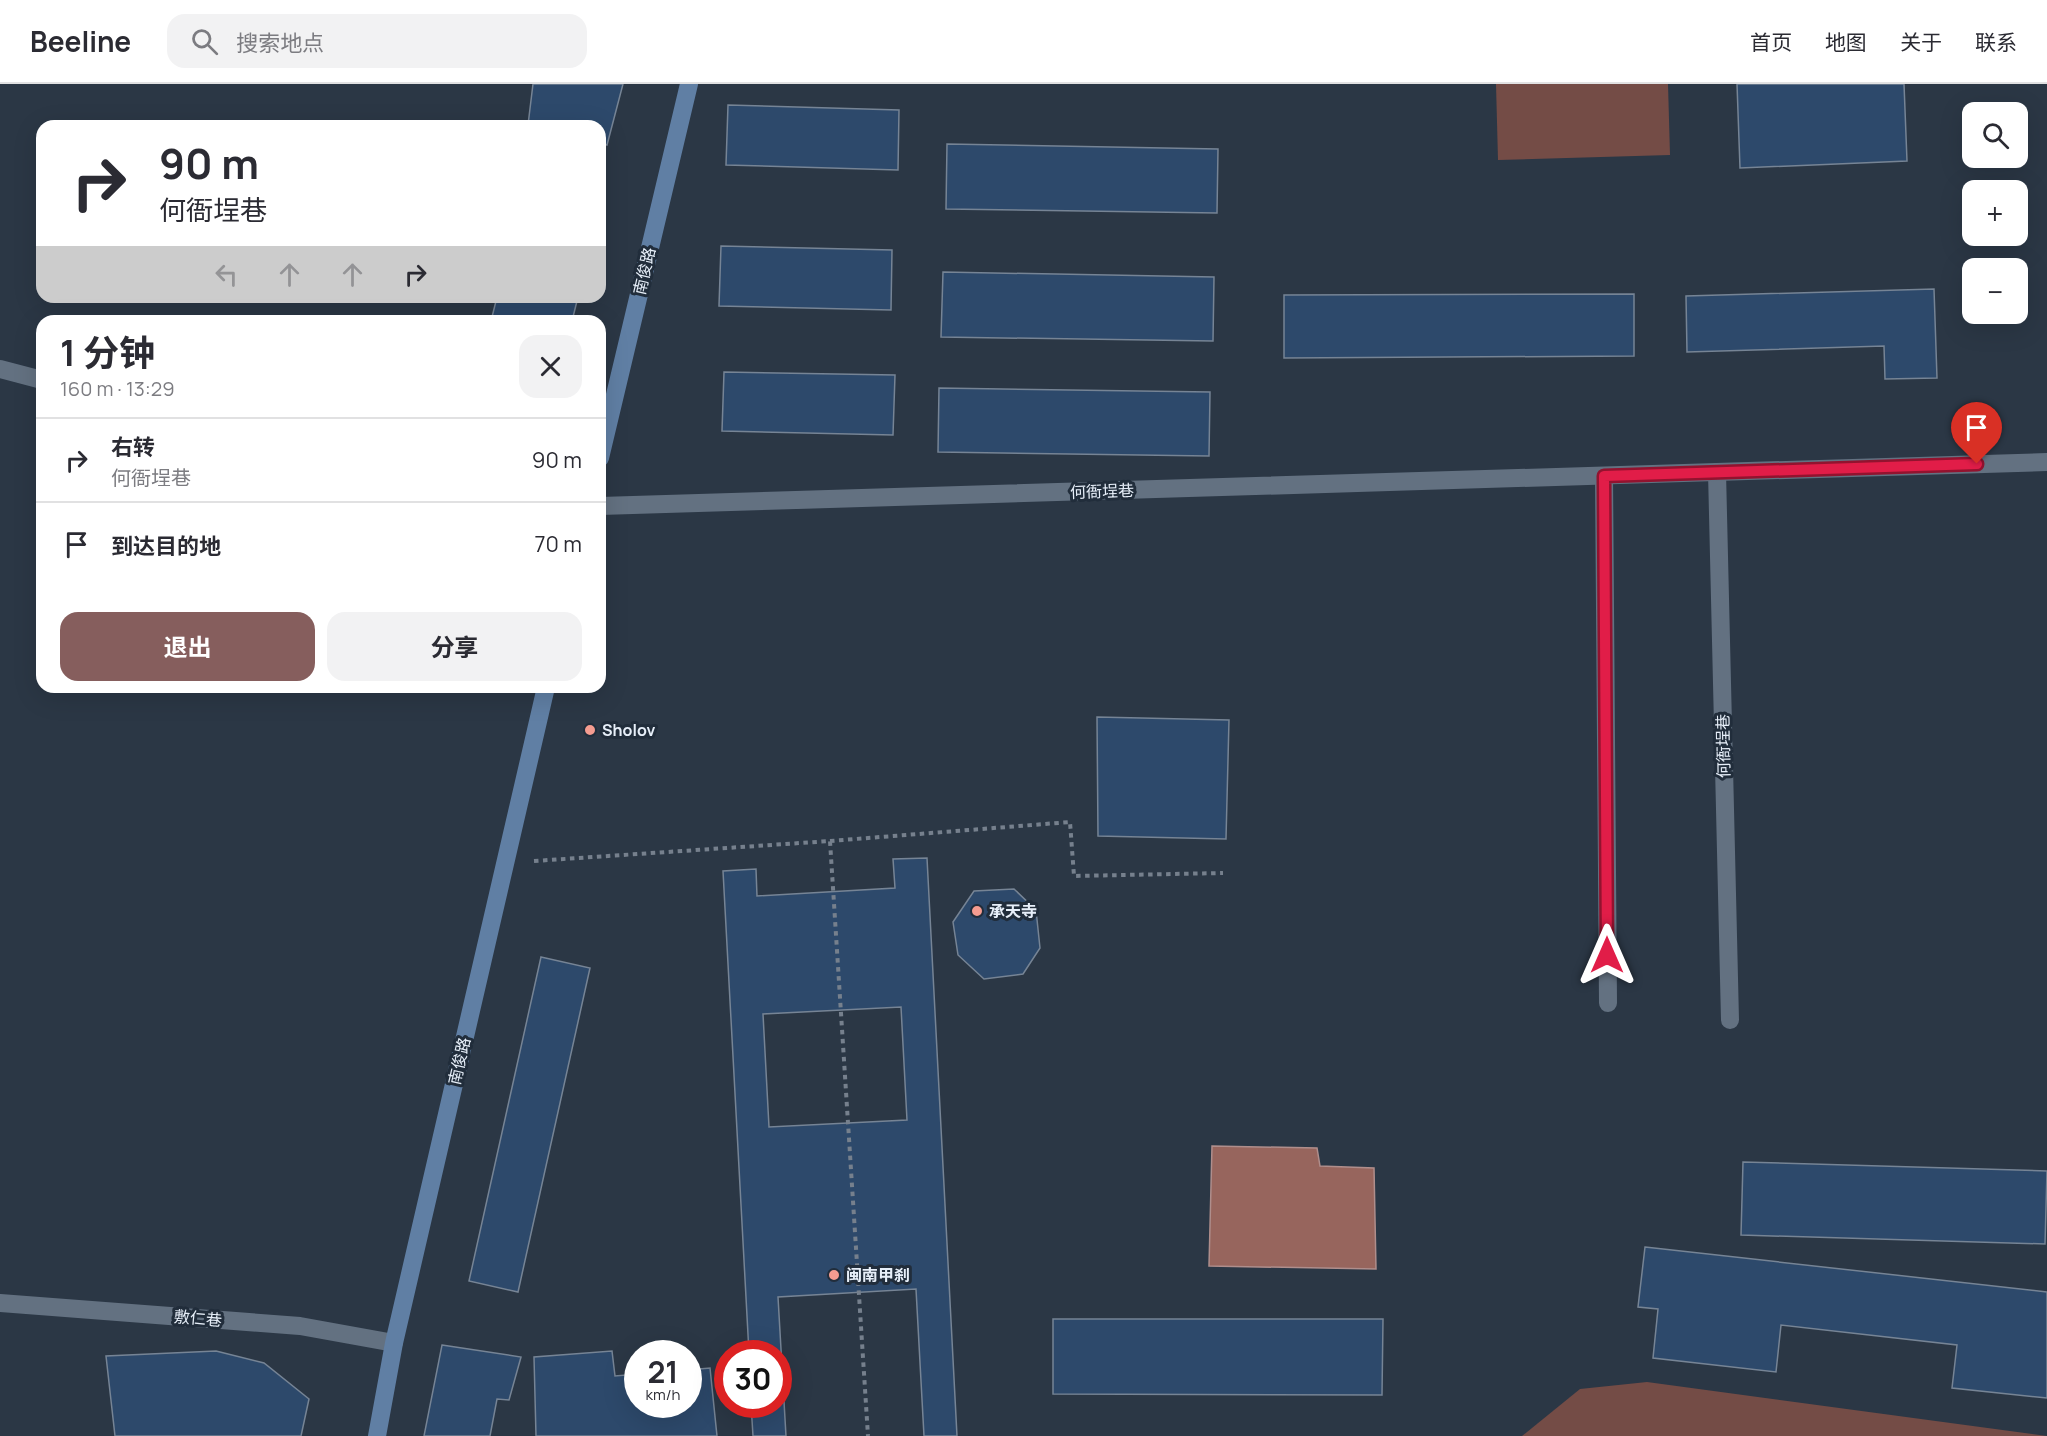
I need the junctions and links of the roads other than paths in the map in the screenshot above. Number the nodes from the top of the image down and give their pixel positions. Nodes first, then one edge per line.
1 (688, 84) edge
2 (0, 369) edge
3 (36, 378) edge
4 (606, 432) edge
5 (2047, 462) edge
6 (1717, 472) junction
7 (1604, 476) junction
8 (606, 506) edge
9 (545, 693) edge
10 (1608, 1003) dead end
11 (1730, 1020) dead end
12 (0, 1303) edge
13 (394, 1343) junction
14 (377, 1436) edge

1 - 4 main road, 南俊路
2 - 3 street
5 - 6 street, 何衙埕巷
6 - 7 street, 何衙埕巷
6 - 11 street, 何衙埕巷
7 - 8 street, 何衙埕巷
7 - 10 street
9 - 13 main road, 南俊路
12 - 13 street, 敷仁巷
13 - 14 main road, 南俊路

